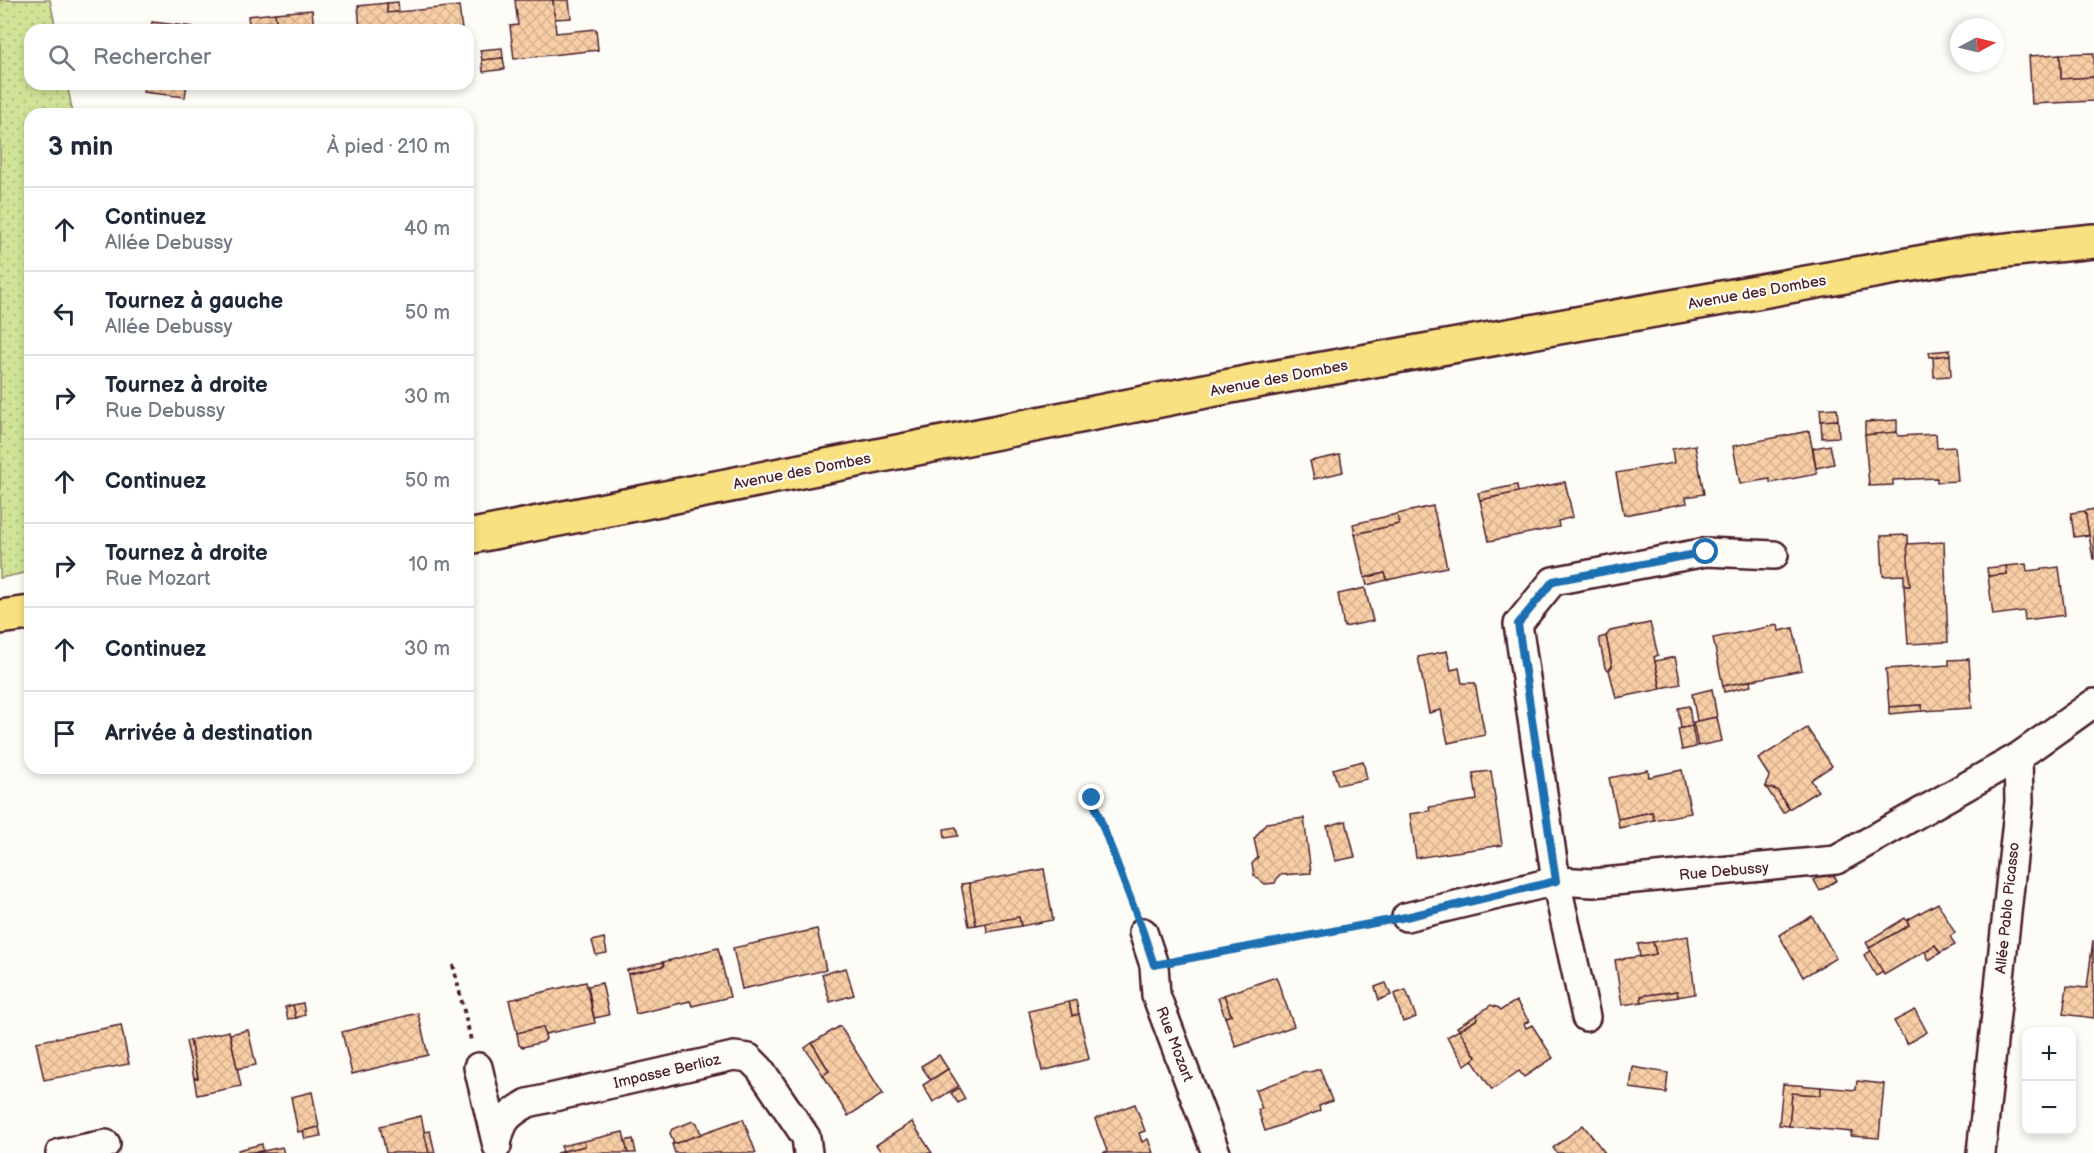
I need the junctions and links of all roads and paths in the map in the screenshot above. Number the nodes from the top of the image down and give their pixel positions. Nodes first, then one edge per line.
1 (2094, 241) edge
2 (474, 536) edge
3 (1774, 555) dead end
4 (24, 614) edge
5 (0, 617) edge
6 (2094, 703) edge
7 (2018, 756) junction
8 (1092, 798) dead end
9 (1556, 881) junction
10 (1406, 917) joint
11 (1143, 932) joint
12 (453, 964) dead end
13 (1154, 965) junction
14 (1586, 1017) dead end
15 (478, 1067) joint
16 (106, 1144) dead end
17 (498, 1148) edge
18 (60, 1153) edge
19 (808, 1153) edge
20 (1216, 1153) edge
21 (1981, 1153) edge

1 - 2 main road, Avenue des Dombes
3 - 9 street
4 - 5 main road
6 - 7 street
7 - 9 street, Rue Debussy
7 - 21 street, Allée Pablo Picasso
8 - 11 path
9 - 10 street, Rue Debussy
9 - 14 street
10 - 13 path
11 - 13 street, Rue Mozart
12 - 15 path
13 - 20 street, Rue Mozart
15 - 17 street
16 - 18 street
17 - 19 street, Impasse Berlioz

